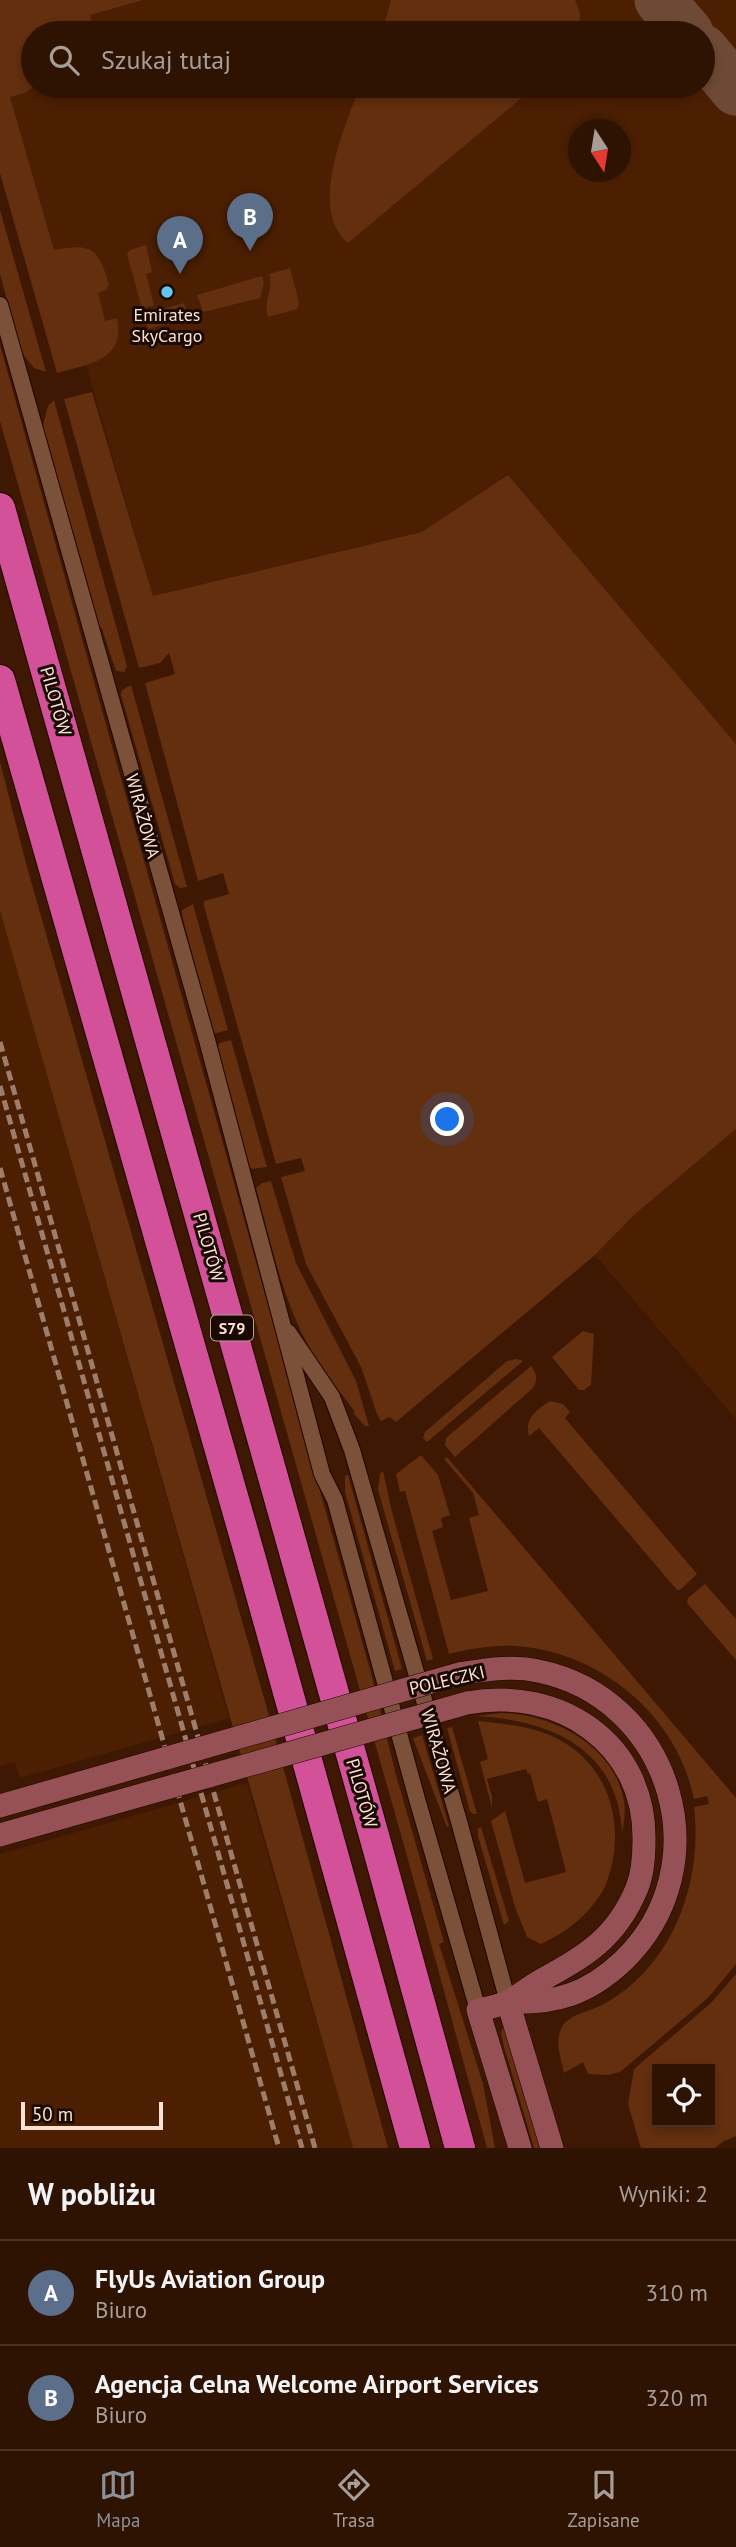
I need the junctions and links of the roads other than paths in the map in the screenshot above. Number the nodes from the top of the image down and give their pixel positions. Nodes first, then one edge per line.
1 (0, 306) edge
2 (0, 508) edge
3 (0, 680) edge
4 (285, 1327) junction
5 (0, 1806) edge
6 (0, 1835) edge
7 (508, 2001) junction
8 (478, 2010) junction
9 (415, 2148) edge
10 (460, 2148) edge
11 (520, 2148) edge
12 (552, 2148) edge

1 - 4 street, WIRAŻOWA
2 - 10 highway, PILOTÓW / S79
3 - 9 highway, S79
4 - 7 street, WIRAŻOWA
4 - 8 street, WIRAŻOWA
5 - 7 main road, POLECZKI, bridge
6 - 7 main road, POLECZKI, bridge
7 - 8 main road, POLECZKI
7 - 12 main road, WIRAŻOWA
8 - 11 main road, WIRAŻOWA

